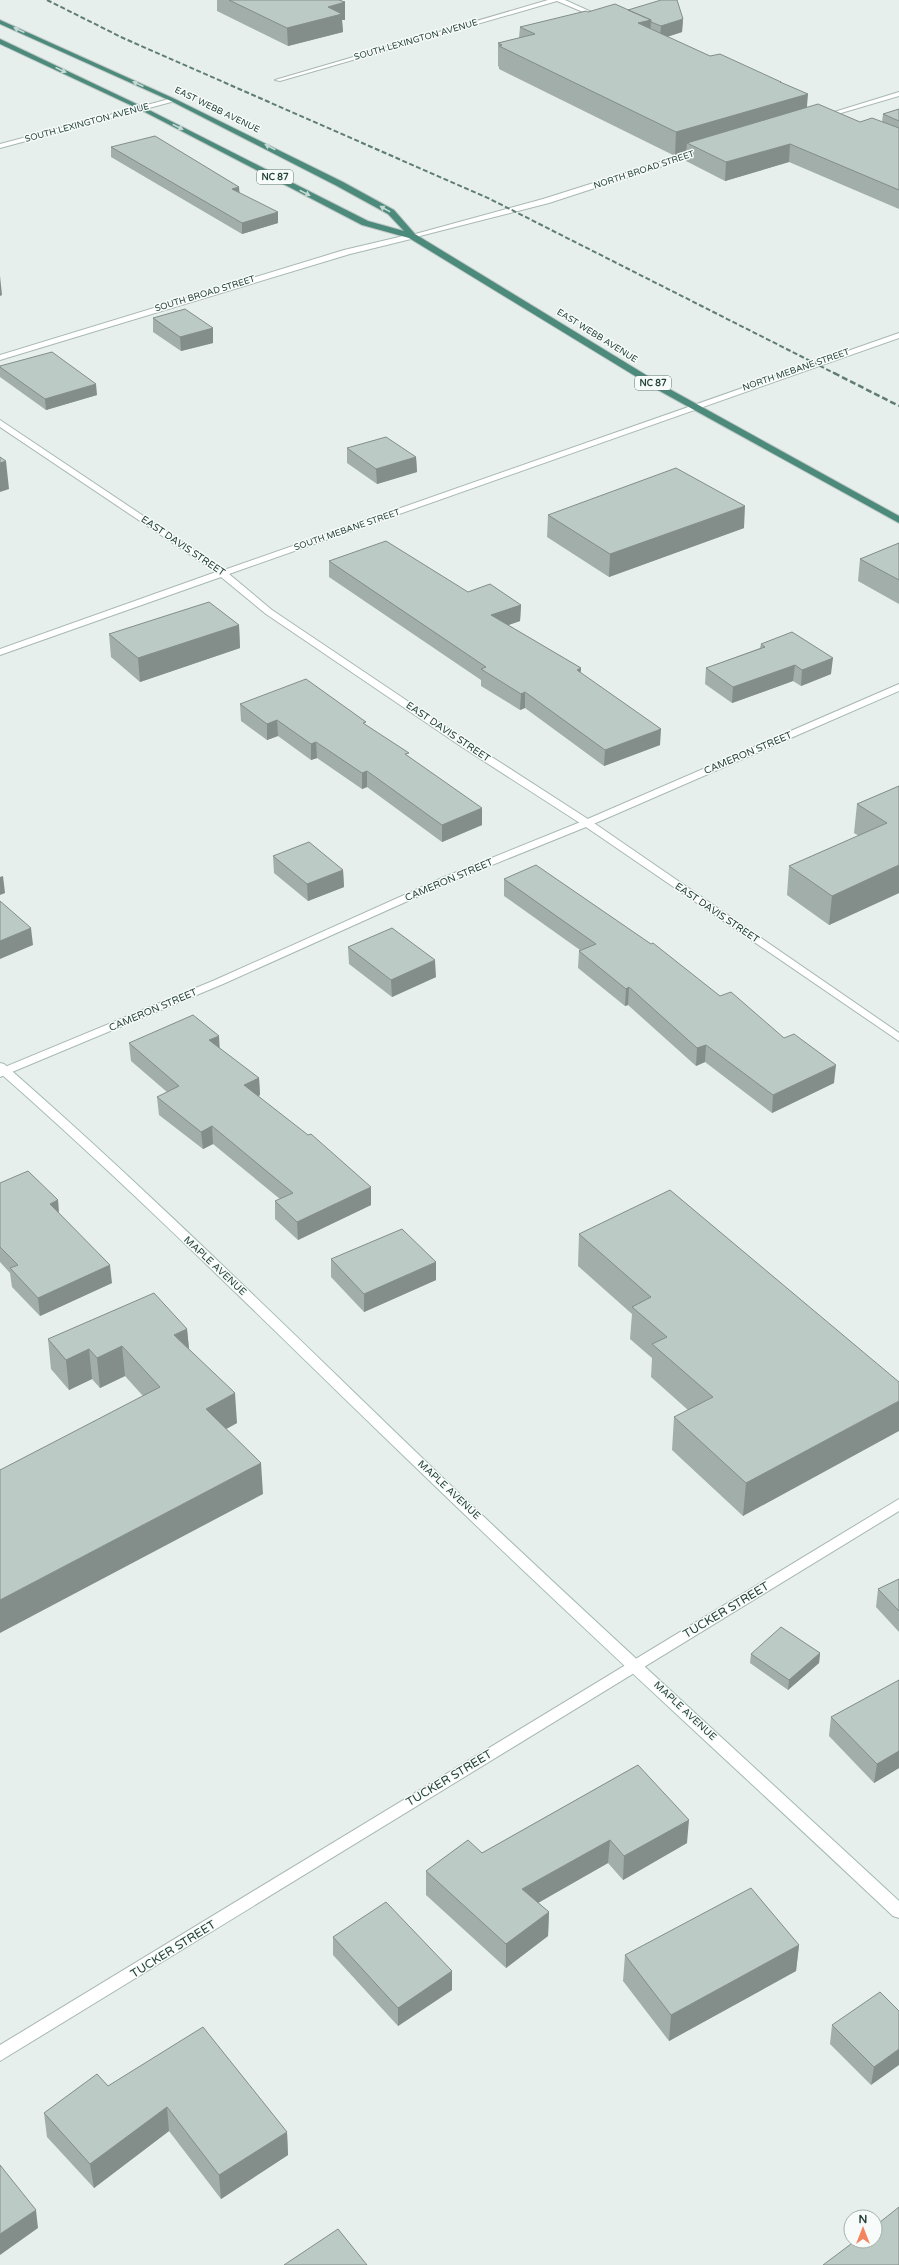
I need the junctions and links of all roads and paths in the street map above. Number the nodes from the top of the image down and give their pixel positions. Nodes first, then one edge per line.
1 (555, 0) edge
2 (559, 0) edge
3 (609, 21) edge
4 (0, 22) edge
5 (0, 41) edge
6 (278, 80) dead end
7 (899, 94) edge
8 (174, 100) junction
9 (143, 109) junction
10 (815, 109) edge
11 (828, 115) junction
12 (814, 119) edge
13 (842, 120) edge
14 (0, 146) edge
15 (712, 149) edge
16 (412, 236) junction
17 (899, 335) edge
18 (0, 358) edge
19 (694, 406) junction
20 (0, 423) edge
21 (899, 520) edge
22 (224, 574) junction
23 (0, 652) edge
24 (899, 687) edge
25 (587, 823) junction
26 (899, 1038) edge
27 (1, 1071) edge
28 (899, 1504) edge
29 (635, 1665) junction
30 (899, 1911) edge
31 (0, 2054) edge

1 - 6 street, SOUTH LEXINGTON AVENUE
2 - 3 street
8 -> 4 highway, EAST WEBB AVENUE / NC 87
5 -> 9 highway, EAST WEBB AVENUE / NC 87
7 - 11 street
8 - 9 street, SOUTH LEXINGTON AVENUE
16 -> 8 highway, EAST WEBB AVENUE / NC 87
9 - 14 street, SOUTH LEXINGTON AVENUE
9 -> 16 highway, EAST WEBB AVENUE / NC 87
10 - 11 street
11 - 12 street
11 - 13 street
15 - 16 street, NORTH BROAD STREET
16 - 18 street, SOUTH BROAD STREET
16 - 19 highway, EAST WEBB AVENUE / NC 87
17 - 19 street, NORTH MEBANE STREET
19 - 21 highway, EAST WEBB AVENUE / NC 87
19 - 22 street, SOUTH MEBANE STREET
20 - 22 street, EAST DAVIS STREET
22 - 23 street, SOUTH MEBANE STREET
22 - 25 street, EAST DAVIS STREET
24 - 25 street, CAMERON STREET
25 - 26 street, EAST DAVIS STREET
25 - 27 street, CAMERON STREET
27 - 29 street, MAPLE AVENUE
28 - 29 street, TUCKER STREET
29 - 30 street, MAPLE AVENUE
29 - 31 street, TUCKER STREET

